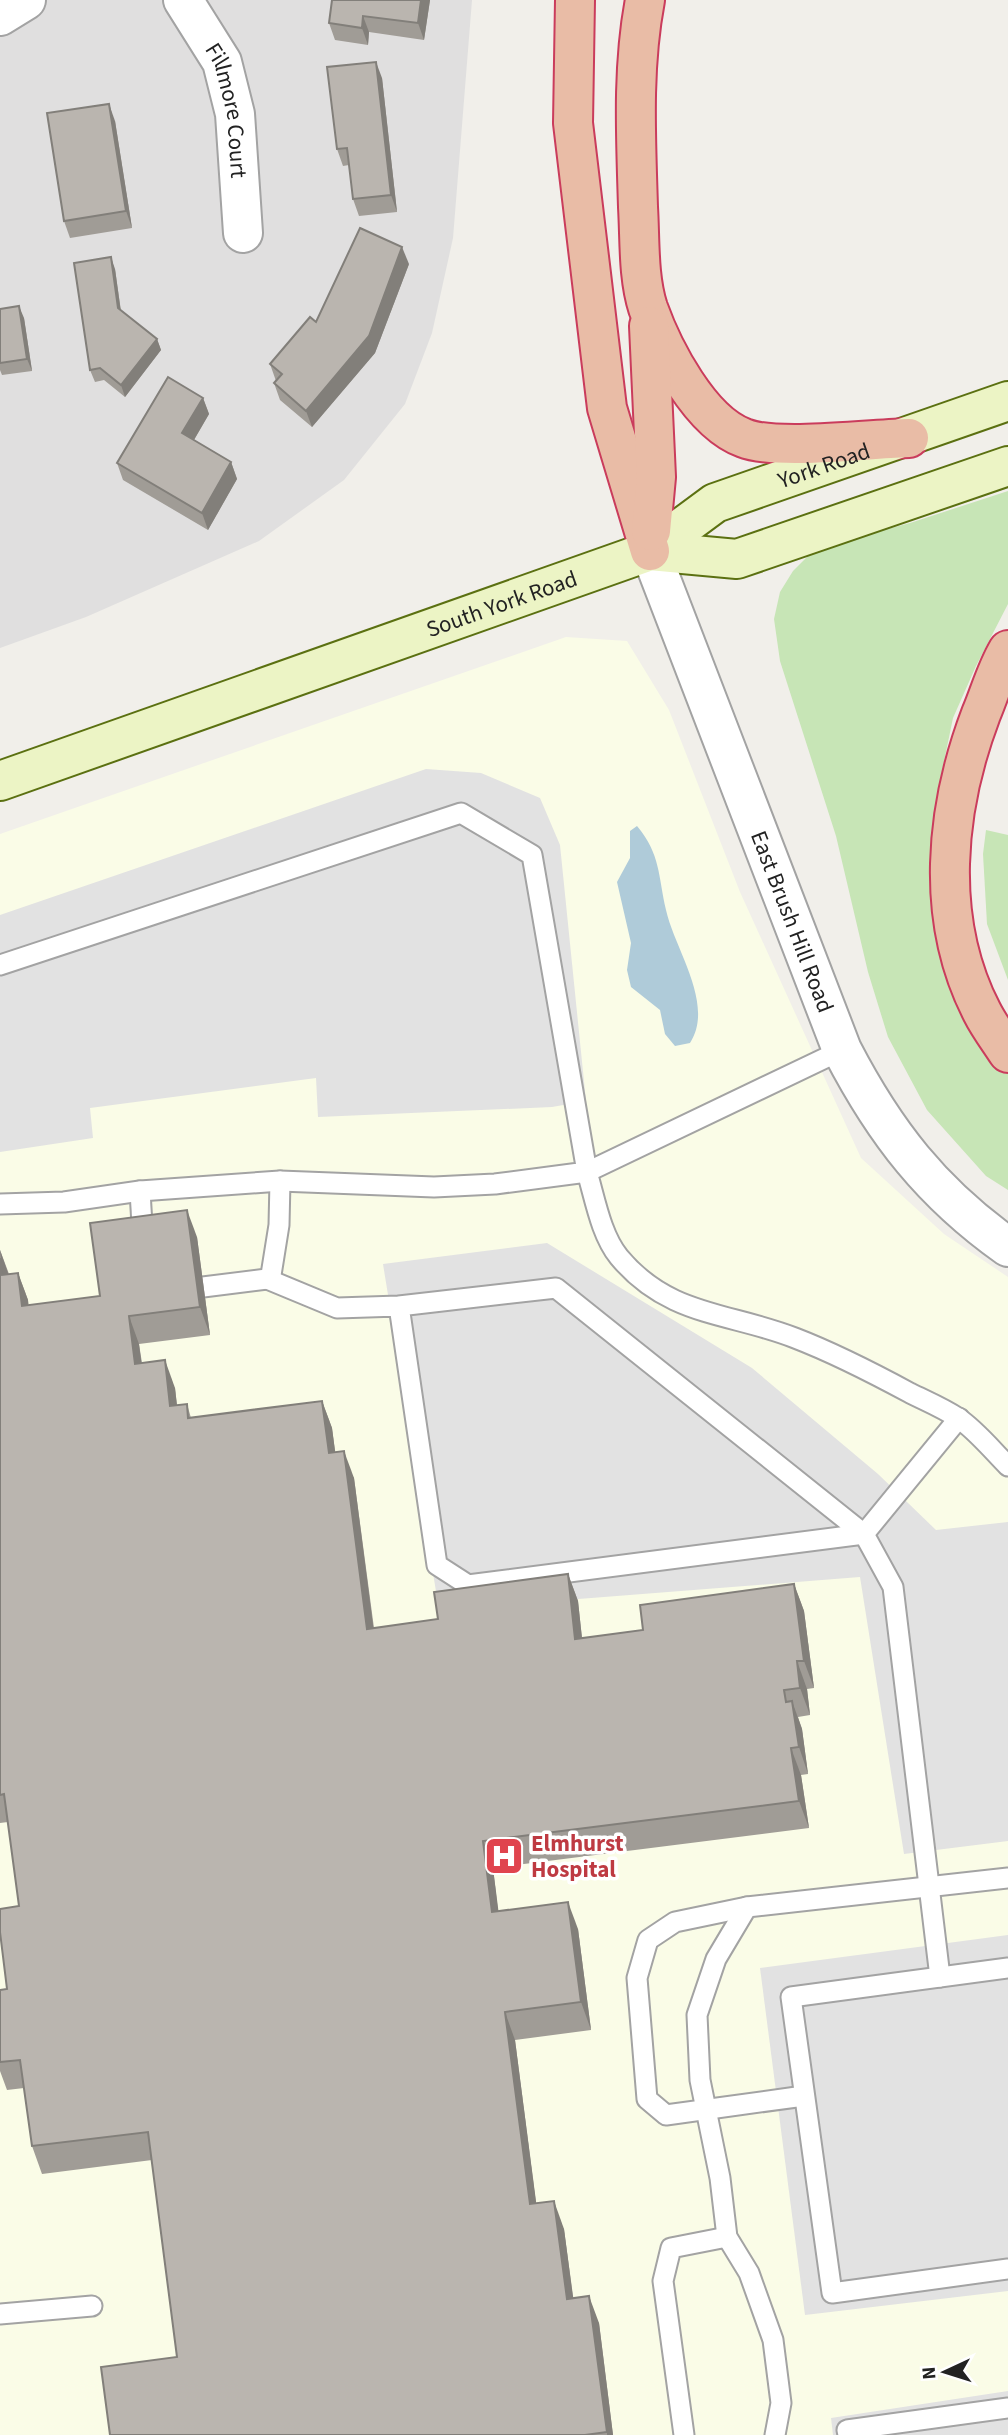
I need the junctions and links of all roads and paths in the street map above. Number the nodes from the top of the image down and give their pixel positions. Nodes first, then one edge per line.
1 (26, 0) edge
2 (183, 0) edge
3 (575, 0) edge
4 (645, 0) edge
5 (0, 16) edge
6 (243, 233) dead end
7 (648, 306) junction
8 (1008, 401) edge
9 (909, 438) junction
10 (1008, 466) edge
11 (650, 551) junction
12 (1008, 650) edge
13 (0, 781) edge
14 (0, 965) edge
15 (842, 1050) junction
16 (1008, 1053) edge
17 (587, 1172) junction
18 (281, 1181) junction
19 (140, 1191) junction
20 (0, 1204) edge
21 (144, 1244) edge
22 (1008, 1247) edge
23 (267, 1279) junction
24 (203, 1287) dead end
25 (399, 1306) junction
26 (959, 1418) junction
27 (1008, 1466) edge
28 (864, 1534) junction
29 (1008, 1878) edge
30 (931, 1888) junction
31 (747, 1907) junction
32 (1008, 1968) edge
33 (940, 1977) junction
34 (804, 2096) junction
35 (706, 2109) junction
36 (727, 2237) junction
37 (1008, 2269) edge
38 (92, 2306) dead end
39 (0, 2314) edge
40 (1008, 2408) edge
41 (684, 2435) edge
42 (775, 2435) edge
43 (848, 2435) edge

1 - 5 street
2 - 6 street, Fillmore Court
3 - 11 highway
4 - 7 highway
7 - 9 highway
7 - 11 highway
8 - 9 main road, York Road
9 - 11 main road, York Road
10 - 11 main road, South York Road
11 - 13 main road, South York Road
11 - 15 street, East Brush Hill Road
12 - 16 highway
14 - 17 lane
15 - 17 lane
15 - 22 street, East Brush Hill Road
17 - 18 lane
17 - 26 lane
18 - 19 lane
18 - 23 lane
19 - 20 lane
19 - 21 lane
23 - 24 lane
23 - 25 lane
25 - 28 lane
25 - 28 lane
26 - 27 lane
26 - 28 lane
28 - 30 lane
29 - 30 lane
30 - 31 lane
30 - 33 lane
31 - 35 lane
31 - 35 lane
32 - 33 lane
33 - 34 lane
34 - 35 lane
34 - 37 lane
35 - 36 lane
36 - 41 lane
36 - 42 lane
38 - 39 lane
40 - 43 lane

